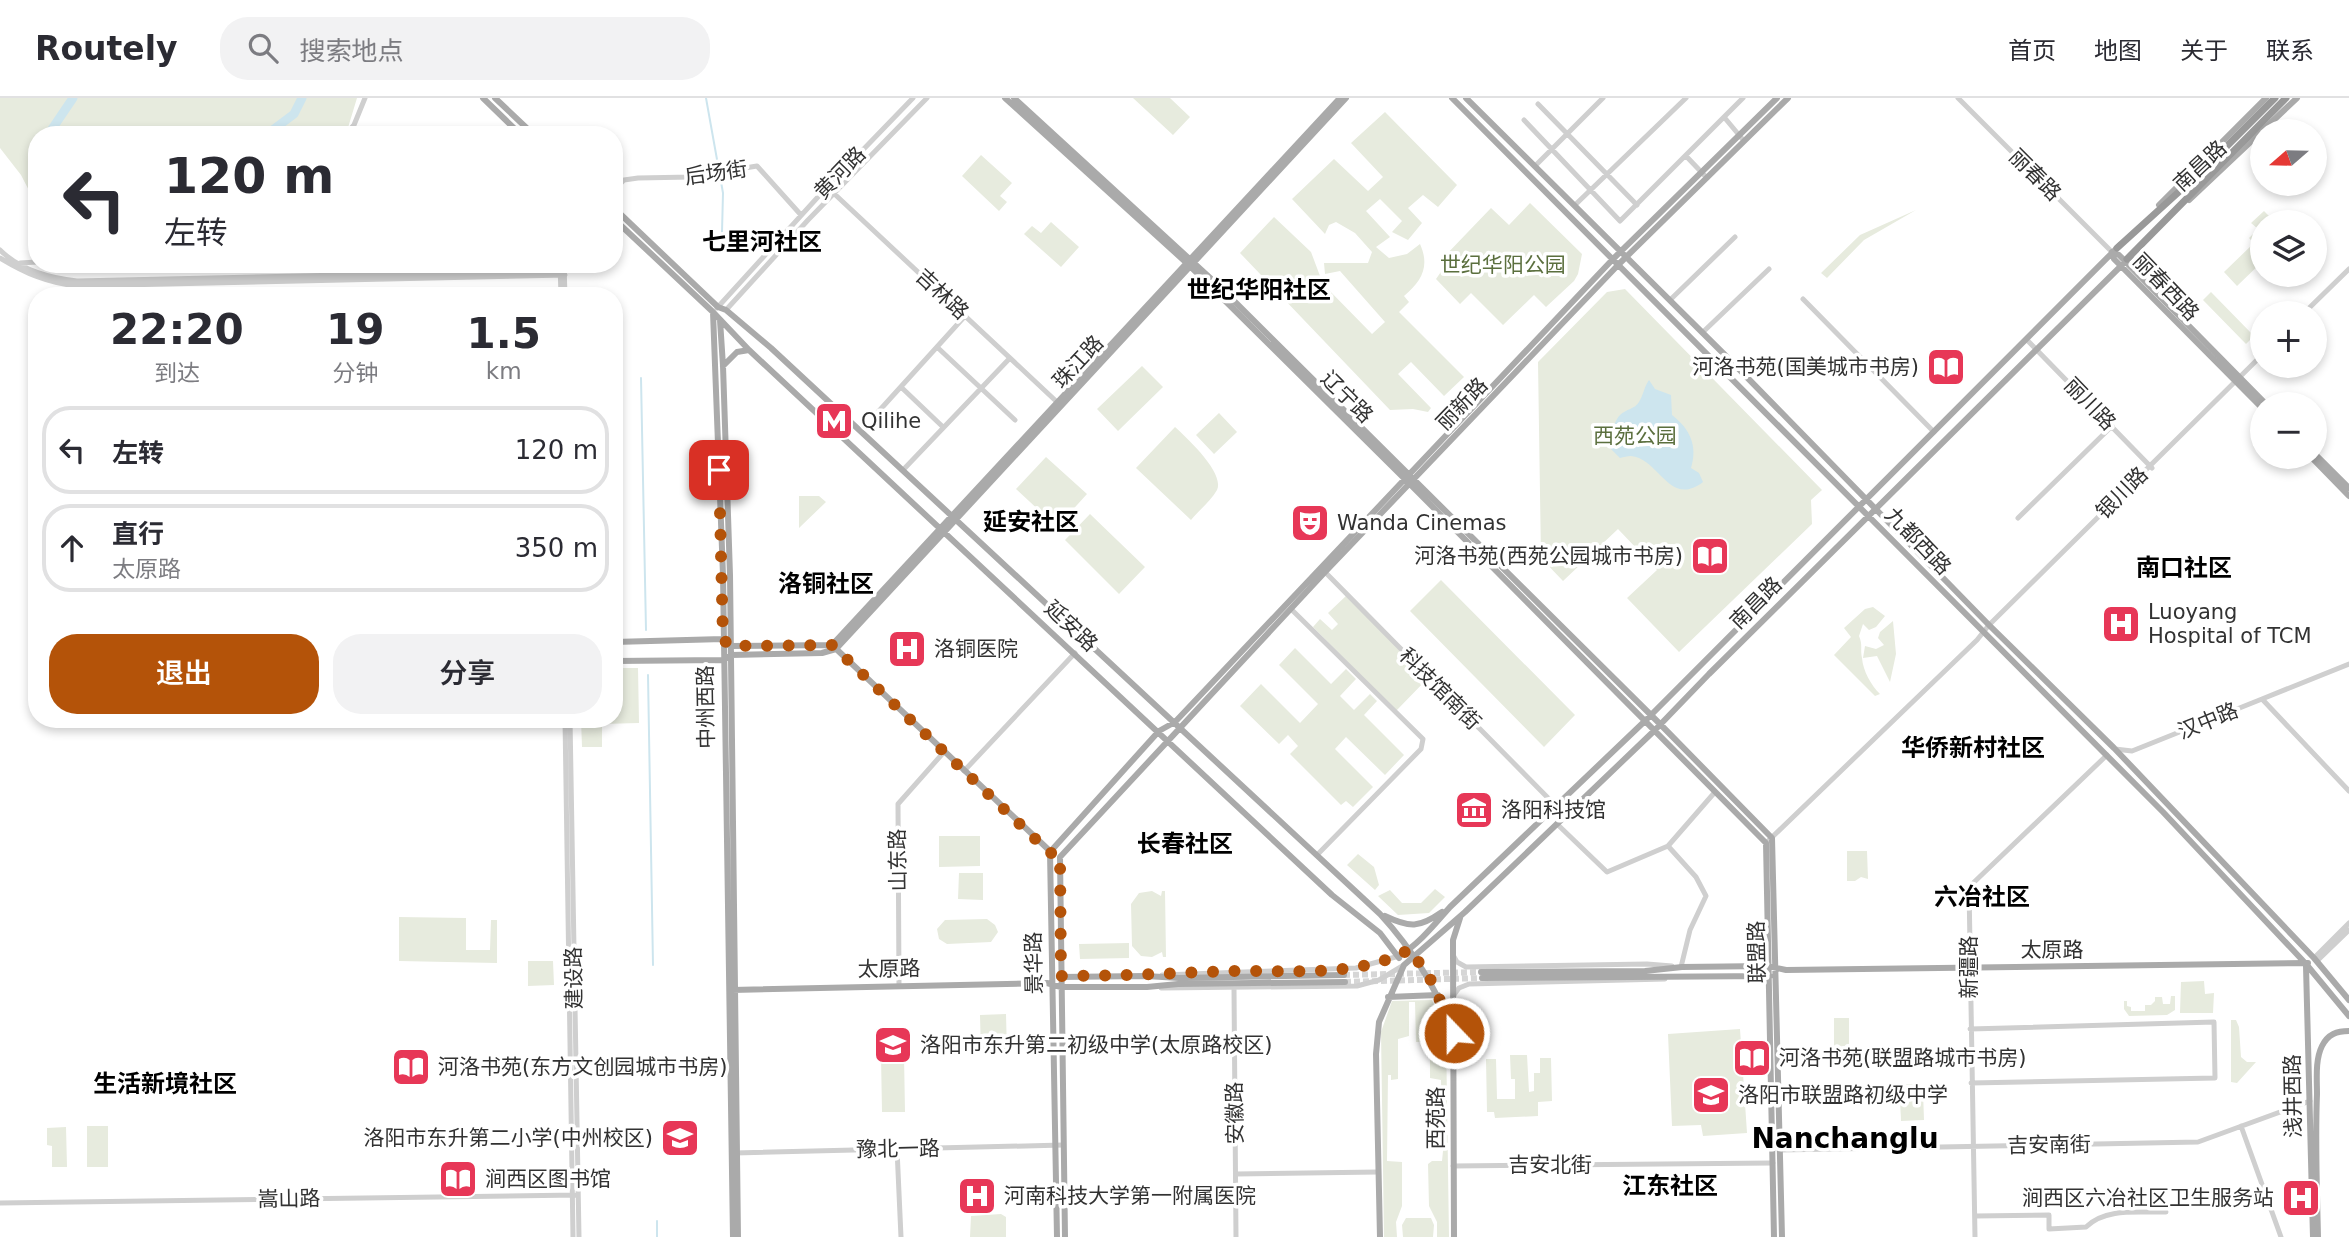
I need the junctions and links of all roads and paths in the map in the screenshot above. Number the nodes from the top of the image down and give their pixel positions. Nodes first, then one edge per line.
1 (365, 98) edge
2 (482, 98) edge
3 (495, 98) edge
4 (913, 98) edge
5 (927, 98) edge
6 (1005, 98) edge
7 (1014, 98) edge
8 (1340, 98) edge
9 (1346, 98) edge
10 (1452, 98) edge
11 (1466, 98) edge
12 (1603, 98) edge
13 (1686, 98) edge
14 (1743, 98) edge
15 (2266, 98) edge
16 (2276, 98) edge
17 (2286, 98) edge
18 (2297, 98) edge
19 (1781, 99) edge
20 (1963, 99) edge
21 (1538, 104) dead end
22 (1724, 117) junction
23 (1524, 120) dead end
24 (353, 126) edge
25 (512, 126) edge
26 (525, 126) edge
27 (1567, 134) junction
28 (1742, 138) junction
29 (1552, 149) junction
30 (1686, 156) junction
31 (1535, 166) junction
32 (2205, 172) junction
33 (1608, 175) junction
34 (1704, 175) junction
35 (623, 181) edge
36 (827, 187) junction
37 (1590, 190) junction
38 (834, 194) junction
39 (1575, 205) junction
40 (1637, 205) junction
41 (801, 215) junction
42 (623, 217) edge
43 (623, 227) edge
44 (1735, 237) dead end
45 (0, 250) edge
46 (2115, 250) junction
47 (1623, 254) junction
48 (0, 257) edge
49 (1616, 261) junction
50 (1190, 262) junction
51 (2124, 262) junction
52 (28, 263) edge
53 (20, 264) junction
54 (28, 268) edge
55 (1769, 269) dead end
56 (2349, 271) edge
57 (28, 272) edge
58 (29, 273) edge
59 (38, 273) edge
60 (430, 273) edge
61 (472, 273) edge
62 (1803, 299) dead end
63 (1670, 300) junction
64 (2318, 301) edge
65 (716, 309) junction
66 (726, 310) junction
67 (965, 316) junction
68 (720, 318) junction
69 (1703, 332) junction
70 (2027, 340) junction
71 (937, 347) junction
72 (2037, 349) junction
73 (749, 350) junction
74 (1010, 358) junction
75 (723, 366) junction
76 (2250, 369) edge
77 (1993, 374) junction
78 (2238, 381) junction
79 (2001, 384) junction
80 (901, 387) junction
81 (980, 387) junction
82 (2251, 392) edge
83 (2250, 394) edge
84 (1057, 402) junction
85 (878, 412) dead end
86 (1015, 420) dead end
87 (2112, 426) junction
88 (943, 427) junction
89 (1934, 432) junction
90 (2327, 466) edge
91 (2151, 467) junction
92 (2323, 469) edge
93 (903, 470) junction
94 (1410, 479) junction
95 (2349, 488) edge
96 (2349, 496) edge
97 (1866, 499) junction
98 (1859, 506) junction
99 (1875, 509) junction
100 (1869, 516) junction
101 (954, 518) junction
102 (2018, 518) dead end
103 (943, 530) junction
104 (1325, 572) junction
105 (1291, 609) junction
106 (1990, 626) junction
107 (1983, 633) junction
108 (723, 639) junction
109 (623, 642) edge
110 (730, 646) junction
111 (834, 647) junction
112 (1075, 653) junction
113 (731, 654) junction
114 (723, 660) junction
115 (623, 661) edge
116 (2349, 664) edge
117 (2262, 699) junction
118 (1648, 717) junction
119 (1178, 724) junction
120 (1658, 727) junction
121 (567, 728) edge
122 (1159, 731) junction
123 (1169, 741) junction
124 (2114, 748) junction
125 (944, 752) junction
126 (2107, 755) junction
127 (964, 771) junction
128 (2349, 791) edge
129 (1715, 792) junction
130 (1556, 806) junction
131 (1558, 824) junction
132 (1769, 840) junction
133 (1668, 846) junction
134 (1049, 852) junction
135 (1317, 856) junction
136 (1060, 857) junction
137 (1453, 905) junction
138 (1372, 906) junction
139 (1380, 914) junction
140 (1463, 914) junction
141 (1361, 919) junction
142 (2349, 923) edge
143 (2349, 930) edge
144 (1412, 953) junction
145 (1453, 953) junction
146 (1399, 956) junction
147 (2315, 960) junction
148 (2306, 964) junction
149 (1404, 965) junction
150 (1772, 966) junction
151 (1682, 967) junction
152 (1969, 968) junction
153 (1786, 970) junction
154 (1061, 976) junction
155 (1146, 976) junction
156 (1772, 976) junction
157 (1684, 977) junction
158 (1051, 983) junction
159 (899, 986) junction
160 (1061, 987) junction
161 (1147, 987) junction
162 (1234, 988) junction
163 (731, 990) junction
164 (1438, 995) junction
165 (1453, 996) junction
166 (1388, 997) junction
167 (2349, 1000) edge
168 (2349, 1016) edge
169 (1970, 1029) junction
170 (2349, 1031) edge
171 (1454, 1033) junction
172 (1971, 1083) junction
173 (2310, 1101) junction
174 (2241, 1126) junction
175 (1055, 1145) junction
176 (1063, 1145) junction
177 (1973, 1146) junction
178 (897, 1149) junction
179 (1780, 1150) junction
180 (734, 1153) junction
181 (1773, 1163) junction
182 (1453, 1166) junction
183 (1378, 1172) junction
184 (1236, 1174) junction
185 (574, 1194) junction
186 (0, 1202) edge
187 (2166, 1212) dead end
188 (1975, 1216) junction
189 (576, 1237) edge
190 (735, 1237) edge
191 (901, 1237) edge
192 (1057, 1237) edge
193 (1065, 1237) edge
194 (1236, 1237) edge
195 (1380, 1237) edge
196 (1454, 1237) edge
197 (1774, 1237) edge
198 (1782, 1237) edge
199 (1975, 1237) edge
200 (2281, 1237) edge
201 (2313, 1237) edge
202 (2318, 1237) edge

1 - 24 street
2 - 25 main road
3 - 26 main road
4 - 36 street, 黄河路
5 - 38 street, 黄河路
6 - 50 main road, 辽宁路
7 - 50 main road, 辽宁路
8 - 50 main road, 珠江路
9 - 50 main road, 珠江路
10 - 49 main road, 九都西路
11 - 31 main road, 九都西路
12 - 27 street
13 - 33 street
14 - 22 street
15 - 46 main road, 南昌路
16 - 32 highway, 南昌路
17 - 32 highway, 南昌路
18 - 51 main road, 南昌路
19 - 28 main road, 丽新路
20 - 46 street, 丽春路
21 - 27 street
22 - 28 street
22 - 30 street
23 - 29 street
27 - 29 street
27 - 33 street
28 - 34 main road, 丽新路
29 - 31 street
29 - 37 street
30 - 34 street
30 - 40 street
31 - 39 main road, 九都西路
32 - 46 highway, 南昌路
32 - 51 highway, 南昌路
33 - 37 street
33 - 40 street
34 - 47 main road, 丽新路
35 - 41 street, 后场街
36 - 38 street, 吉林路
36 - 41 street, 黄河路
37 - 39 street
37 - 40 street
38 - 66 street, 黄河路
38 - 67 street, 吉林路
39 - 47 main road, 九都西路
41 - 65 street, 黄河路
42 - 65 main road
43 - 65 main road
44 - 63 street
45 - 53 street
46 - 51 main road, 丽春西路
46 - 70 main road, 南昌路
47 - 49 main road, 丽新路
47 - 63 main road, 九都西路
48 - 57 street
49 - 94 main road, 丽新路
49 - 98 main road, 九都西路
50 - 84 main road, 珠江路
50 - 94 main road, 辽宁路
50 - 101 main road, 珠江路
51 - 72 main road, 南昌路
51 - 78 main road, 丽春西路
52 - 53 street
53 - 54 street
55 - 69 street
56 - 64 street
58 - 61 street
59 - 60 street
62 - 89 street
63 - 69 main road, 九都西路
65 - 66 main road, 延安路
65 - 68 main road, 延安路
65 - 108 main road, 中州西路
66 - 68 main road
66 - 93 main road, 延安路
67 - 71 street
67 - 74 street, 吉林路
68 - 73 main road, 延安路
68 - 75 main road, 中州西路
69 - 97 main road, 九都西路
70 - 72 street, 丽川路
70 - 77 main road, 南昌路
71 - 80 street
71 - 81 street
72 - 79 main road, 南昌路
72 - 87 street, 丽川路
73 - 75 main road
73 - 103 main road, 延安路
74 - 81 street
74 - 84 street, 吉林路
75 - 110 main road, 中州西路
76 - 78 street, 银川路
77 - 79 main road
77 - 89 main road, 南昌路
78 - 82 main road, 丽春西路
78 - 83 main road, 丽春西路
78 - 91 street, 银川路
79 - 99 main road, 南昌路
80 - 85 street
80 - 88 street
81 - 86 street
81 - 88 street
84 - 101 main road, 珠江路
87 - 91 street, 丽川路
87 - 102 street
88 - 93 street
89 - 97 main road, 南昌路
90 - 95 main road
91 - 106 street, 银川路
92 - 96 main road
93 - 101 main road, 延安路
94 - 104 main road, 丽新路
94 - 118 main road, 辽宁路
94 - 119 main road, 丽新路
97 - 98 main road, 南昌路
97 - 99 main road, 九都西路
98 - 100 main road, 九都西路
98 - 118 main road, 南昌路
99 - 100 main road, 南昌路
99 - 106 main road, 九都西路
100 - 107 main road, 九都西路
100 - 120 main road, 南昌路
101 - 103 main road, 珠江路
101 - 119 main road, 延安路
103 - 111 main road, 珠江路
103 - 112 main road, 延安路
104 - 105 main road, 丽新路
104 - 130 street, 科技馆南街
105 - 119 main road, 丽新路
105 - 135 street
106 - 107 street, 银川路
106 - 124 main road, 九都西路
107 - 126 main road, 九都西路
107 - 132 street, 银川路
108 - 109 main road
108 - 110 main road
108 - 114 main road, 中州西路
110 - 111 main road
110 - 113 main road, 中州西路
111 - 113 main road
111 - 125 main road
112 - 122 main road, 延安路
112 - 127 street
113 - 114 main road
113 - 163 main road, 中州西路
114 - 115 main road
114 - 163 main road, 中州西路
116 - 117 street
117 - 124 street, 汉中路
117 - 128 street, 汉中路
118 - 120 main road, 辽宁路
118 - 130 main road, 南昌路
119 - 122 main road, 丽新路
119 - 123 main road, 丽新路
119 - 135 main road, 延安路
120 - 129 main road
120 - 131 main road, 南昌路
120 - 132 main road
121 - 185 street, 建设路
122 - 123 main road, 延安路
122 - 134 main road
123 - 136 main road
123 - 141 main road, 延安路
124 - 147 main road, 九都西路
125 - 127 main road
125 - 159 street, 山东路
126 - 148 main road, 九都西路
126 - 152 street, 新疆路
127 - 134 main road
129 - 132 main road
129 - 133 street
130 - 137 main road, 南昌路
131 - 133 street
131 - 140 main road, 南昌路
132 - 150 main road, 联盟路
133 - 151 street
134 - 136 main road
134 - 158 main road, 景华路
135 - 138 main road, 延安路
136 - 154 main road, 景华路
137 - 139 main road
137 - 140 main road
137 - 144 main road, 南昌路
138 - 139 main road, 延安路
138 - 141 main road
139 - 144 main road, 延安路
140 - 144 main road, 南昌路
140 - 145 main road, 西苑路
141 - 146 main road, 延安路
142 - 147 street
143 - 147 street
144 - 146 main road, 南昌路
144 - 149 main road, 南昌路
144 - 164 main road, 延安路
145 - 151 street, 太原路
145 - 165 main road, 西苑路
146 - 149 main road, 延安路
146 - 155 street
147 - 148 main road, 太原路
147 - 167 main road, 九都西路
148 - 152 main road, 太原路
148 - 168 main road, 九都西路
148 - 173 main road, 浅井西路
149 - 162 street
149 - 166 main road
150 - 151 main road, 太原路
150 - 153 main road, 太原路
150 - 156 main road, 联盟路
151 - 157 main road, 太原路
152 - 153 main road, 太原路
152 - 169 street, 新疆路
153 - 156 main road, 太原路
154 - 155 main road, 太原路
154 - 158 main road
154 - 160 main road, 景华路
155 - 161 main road, 太原路
156 - 157 main road, 太原路
156 - 179 main road, 联盟路
156 - 181 main road, 联盟路
157 - 165 street, 太原路
158 - 159 main road, 太原路
158 - 160 main road, 太原路
158 - 175 main road, 景华路
159 - 163 main road, 太原路
160 - 161 main road, 太原路
160 - 176 main road, 景华路
161 - 162 street
162 - 184 street, 安徽路
163 - 180 main road, 中州西路
164 - 166 main road
164 - 171 main road, 延安路
165 - 171 main road, 西苑路
166 - 183 main road
169 - 172 street, 新疆路
169 - 172 street
170 - 202 main road, 浅井西路
171 - 182 main road, 西苑路
172 - 177 street, 新疆路
173 - 174 street, 吉安南街
173 - 201 main road, 浅井西路
174 - 177 street, 吉安南街
174 - 200 street
175 - 176 street, 豫北一路
175 - 178 street, 豫北一路
175 - 192 main road, 景华路
176 - 193 main road, 景华路
177 - 179 street, 吉安南街
177 - 188 street, 新疆路
178 - 180 street, 豫北一路
178 - 191 street
179 - 198 main road, 联盟路
180 - 190 main road, 中州西路
181 - 182 street, 吉安北街
181 - 197 main road, 联盟路
182 - 196 main road, 西苑路
183 - 184 street
183 - 195 main road
184 - 194 street, 安徽路
185 - 186 street, 嵩山路
185 - 189 street, 建设路
187 - 188 street
188 - 199 street, 新疆路

